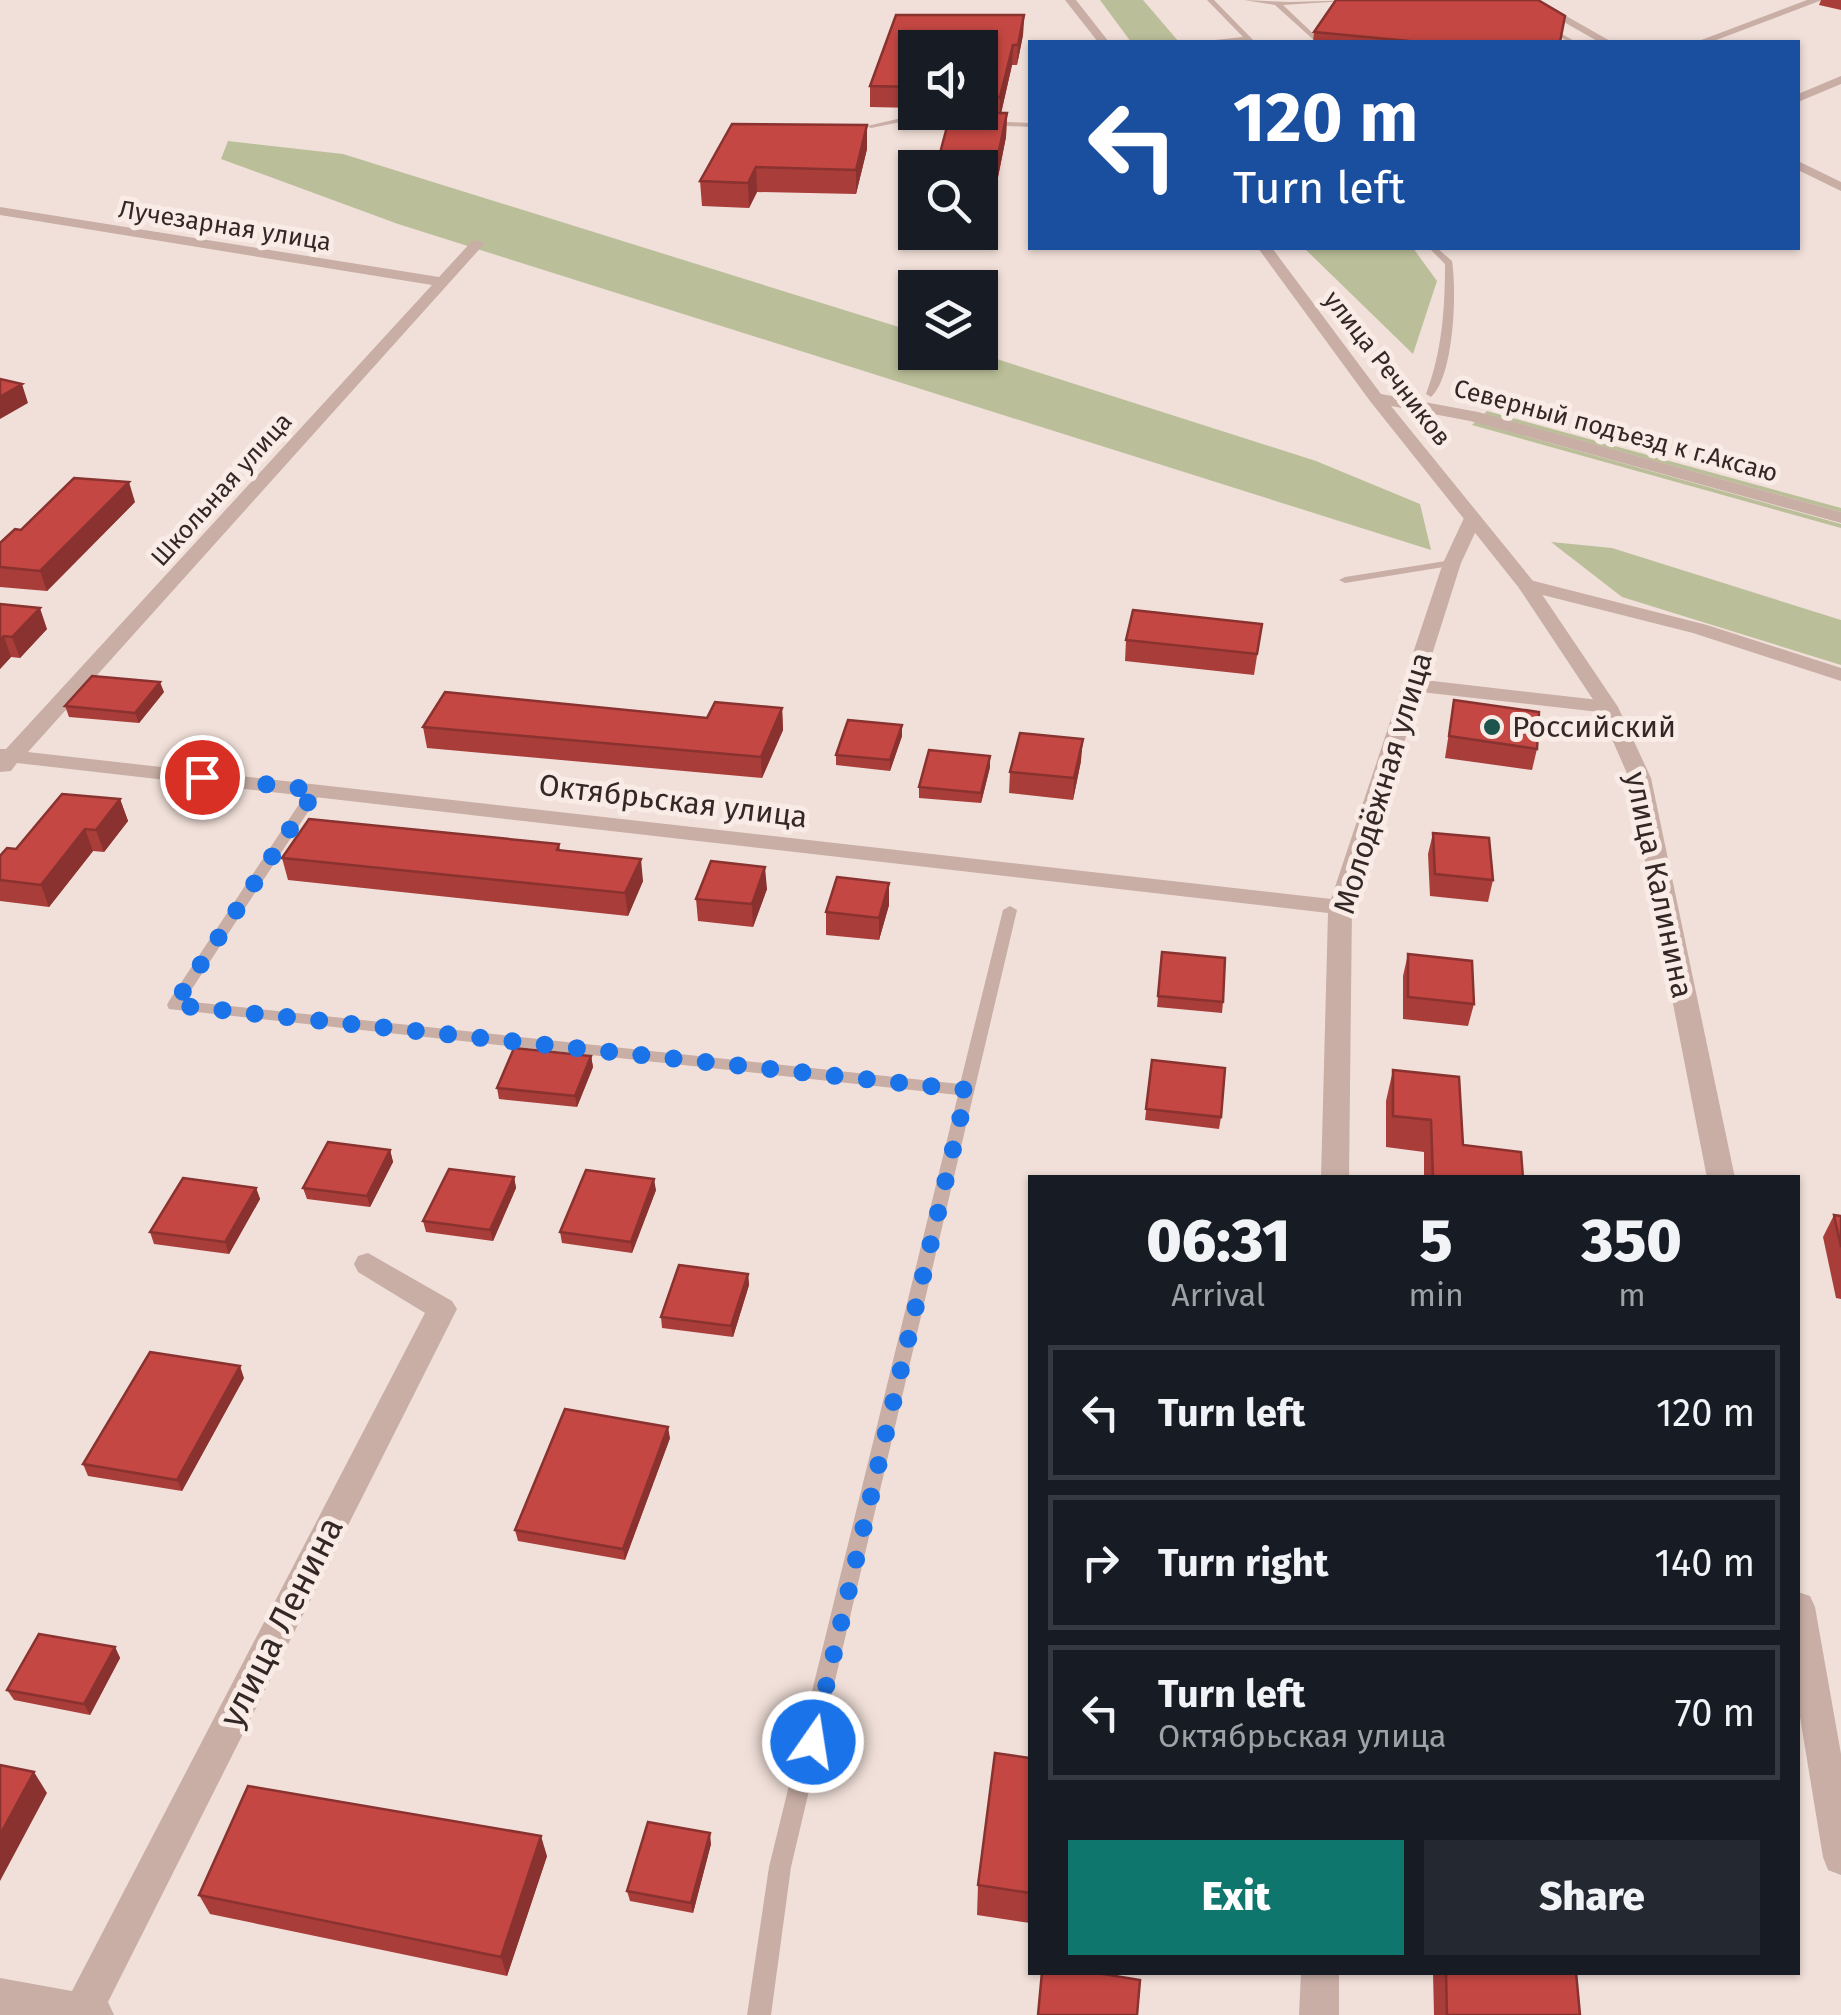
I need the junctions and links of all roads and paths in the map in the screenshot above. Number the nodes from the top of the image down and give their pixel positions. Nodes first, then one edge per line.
1 (1070, 0) edge
2 (1210, 0) edge
3 (1247, 0) edge
4 (1360, 0) edge
5 (1530, 0) edge
6 (1817, 0) edge
7 (1277, 3) junction
8 (1536, 21) edge
9 (1102, 40) edge
10 (1249, 40) edge
11 (1317, 40) edge
12 (1569, 40) edge
13 (1602, 40) edge
14 (1707, 40) edge
15 (1841, 80) edge
16 (1800, 97) edge
17 (1028, 125) edge
18 (871, 126) edge
19 (1800, 166) edge
20 (1841, 187) edge
21 (0, 212) edge
22 (478, 243) dead end
23 (1266, 250) edge
24 (1435, 250) edge
25 (442, 282) junction
26 (1431, 394) dead end
27 (1376, 398) junction
28 (1474, 518) junction
29 (1841, 518) edge
30 (1452, 562) junction
31 (1346, 580) dead end
32 (1526, 585) junction
33 (1841, 675) edge
34 (1410, 685) junction
35 (1608, 706) junction
36 (4, 760) edge
37 (316, 790) junction
38 (1340, 907) junction
39 (1010, 910) dead end
40 (967, 1090) junction
41 (1335, 1175) edge
42 (1720, 1175) edge
43 (368, 1264) dead end
44 (1800, 1619) edge
45 (1841, 1857) edge
46 (1320, 1975) edge
47 (0, 1997) edge
48 (88, 2014) edge
49 (759, 2015) edge
50 (1319, 2015) edge

1 - 9 street
2 - 10 lane
3 - 7 lane
4 - 7 lane
5 - 13 street
6 - 14 street
7 - 11 lane
8 - 12 lane
15 - 16 street
17 - 18 lane
19 - 20 street
21 - 25 street, Лучезарная улица
22 - 25 street, Школьная улица
23 - 27 street, улица Речников
24 - 26 lane
25 - 36 street, Школьная улица
27 - 28 street, улица Речников
27 - 29 street, Северный подъезд к г.Аксаю
28 - 30 street, Молодёжная улица
28 - 32 street, улица Калинина
30 - 31 lane
30 - 34 street, Молодёжная улица
32 - 33 street
32 - 35 street, улица Калинина
34 - 35 street
34 - 38 street, Молодёжная улица
35 - 42 street, улица Калинина
36 - 37 street, Октябрьская улица
37 - 38 street, Октябрьская улица
37 - 40 lane
38 - 41 street, Молодёжная улица
39 - 40 lane
40 - 49 lane
43 - 48 street, улица Ленина
44 - 45 street
46 - 50 street
47 - 48 street

